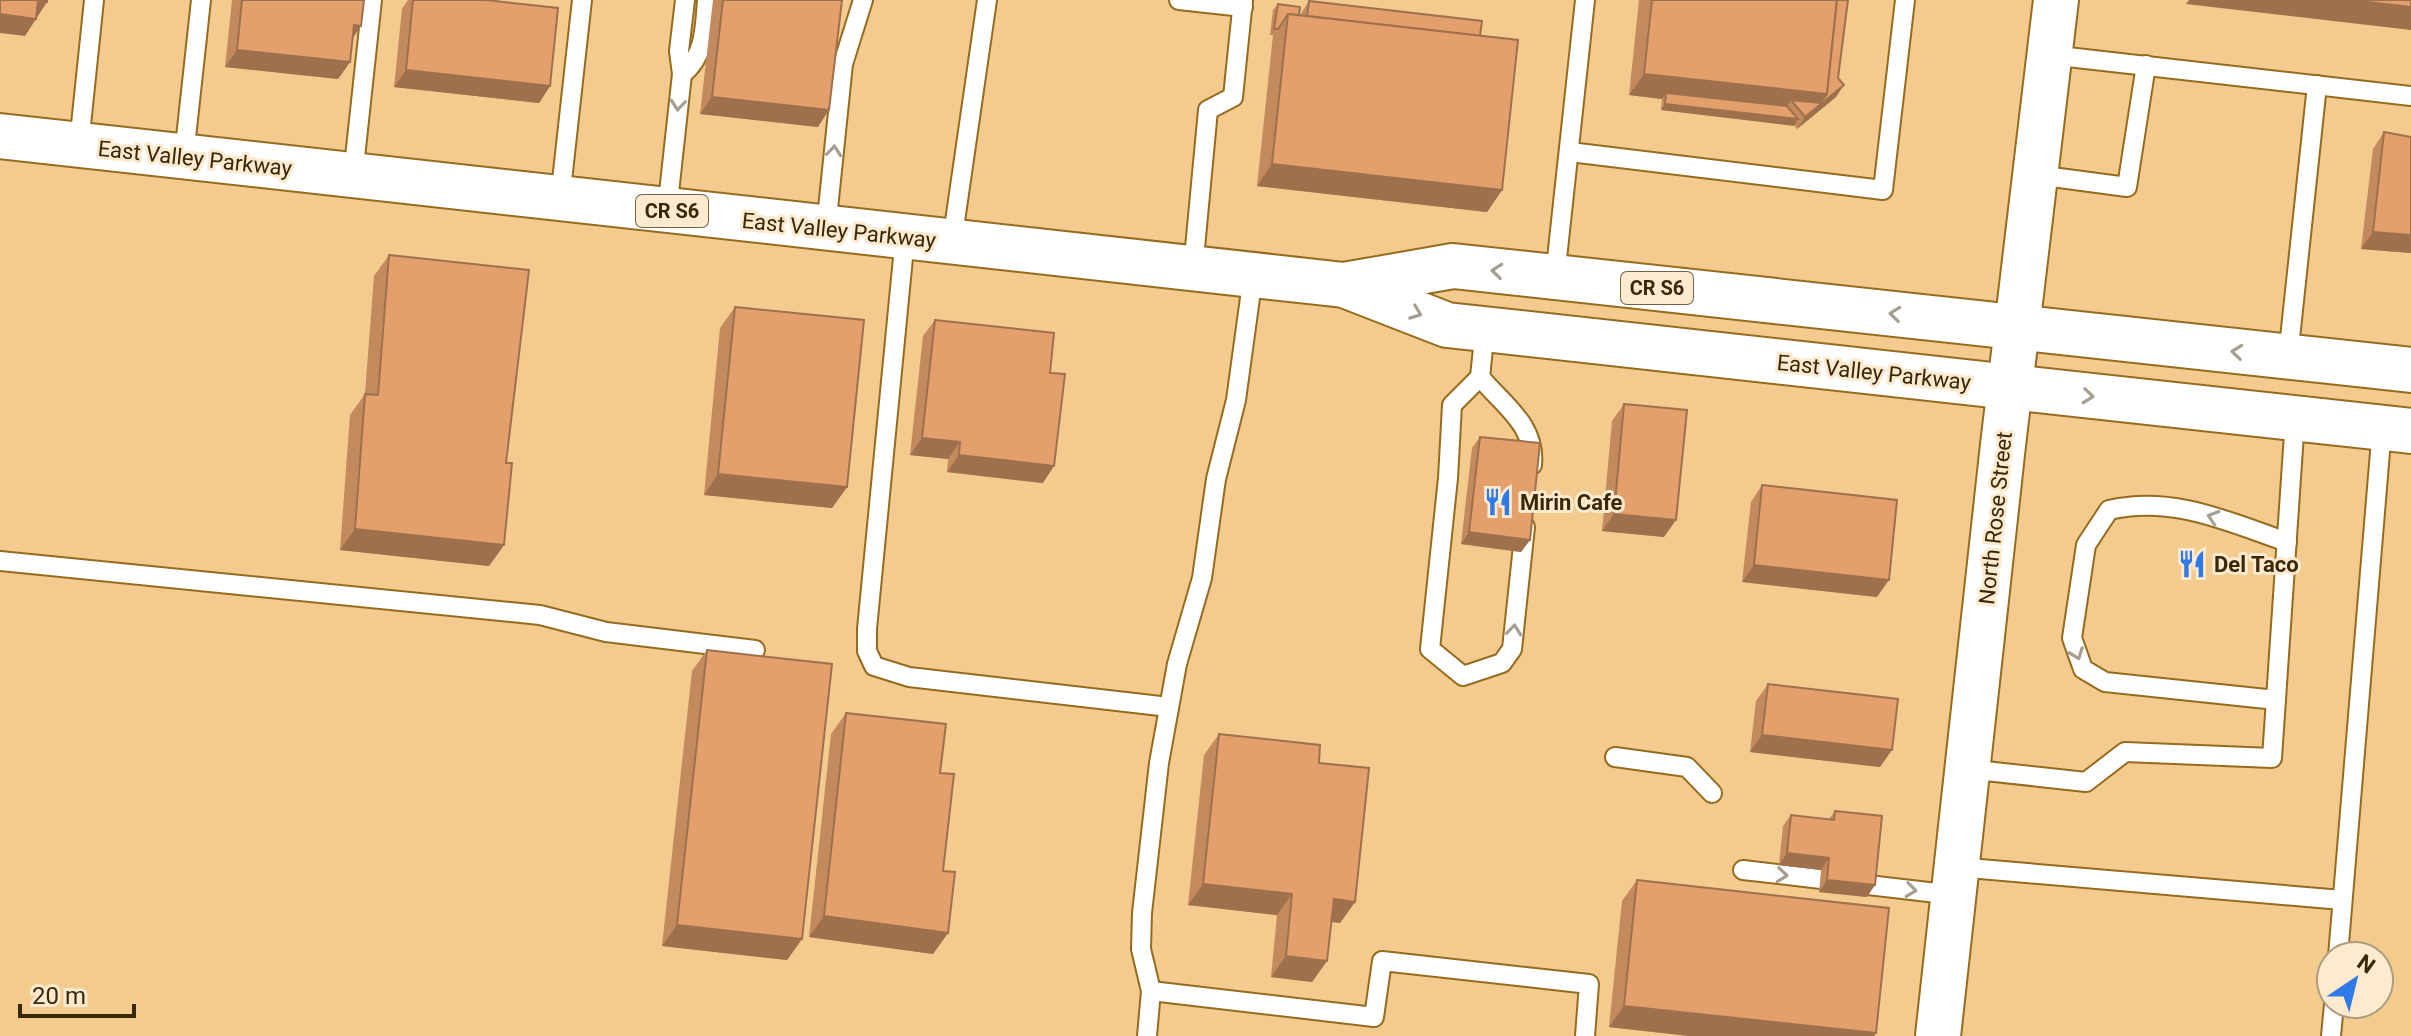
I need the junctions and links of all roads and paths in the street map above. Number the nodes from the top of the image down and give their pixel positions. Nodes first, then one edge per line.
1 (94, 0) edge
2 (201, 0) edge
3 (372, 0) edge
4 (582, 0) edge
5 (685, 0) edge
6 (707, 0) edge
7 (863, 0) edge
8 (987, 0) edge
9 (1179, 0) edge
10 (1585, 0) edge
11 (1905, 0) edge
12 (2056, 0) edge
13 (1243, 4) edge
14 (2050, 55) junction
15 (2146, 65) junction
16 (682, 74) junction
17 (2317, 85) junction
18 (2411, 96) edge
19 (0, 136) edge
20 (79, 145) junction
21 (1570, 152) junction
22 (184, 157) junction
23 (2037, 175) junction
24 (353, 176) junction
25 (560, 199) junction
26 (667, 211) junction
27 (826, 228) junction
28 (905, 237) junction
29 (952, 242) junction
30 (1193, 269) junction
31 (1253, 276) junction
32 (1555, 277) junction
33 (1344, 285) junction
34 (2018, 328) junction
35 (1485, 329) junction
36 (2288, 357) junction
37 (2411, 370) edge
38 (1480, 377) junction
39 (2011, 387) junction
40 (2295, 419) junction
41 (2396, 430) edge
42 (1530, 478) edge
43 (1527, 509) edge
44 (2287, 542) junction
45 (0, 561) edge
46 (755, 650) dead end
47 (2276, 700) junction
48 (1169, 707) junction
49 (1615, 757) dead end
50 (1967, 769) junction
51 (1712, 793) dead end
52 (1743, 870) dead end
53 (1821, 879) dead end
54 (1955, 881) junction
55 (1868, 885) edge
56 (2342, 900) junction
57 (2339, 940) edge
58 (1151, 991) junction
59 (1147, 1036) edge
60 (1585, 1036) edge
61 (1938, 1036) edge

1 - 20 lane
2 - 22 lane
3 - 24 lane
4 - 25 lane
5 - 16 lane
6 - 16 lane
27 -> 7 lane
8 - 29 lane
9 - 13 lane
10 - 21 lane
11 - 21 lane
12 - 14 main road, North Rose Street
13 - 30 lane
14 - 15 lane
14 - 23 main road, North Rose Street
15 - 17 lane
15 - 23 lane
16 -> 26 lane
17 - 18 lane
17 - 36 lane
19 - 20 main road, East Valley Parkway / CR S6
20 - 22 main road, East Valley Parkway / CR S6
21 - 32 lane
22 - 24 main road, East Valley Parkway / CR S6
23 - 34 main road, North Rose Street
24 - 25 main road, East Valley Parkway / CR S6
25 - 26 main road, East Valley Parkway / CR S6
26 - 27 main road, East Valley Parkway / CR S6
27 - 28 main road, East Valley Parkway / CR S6
28 - 29 main road, East Valley Parkway / CR S6
28 - 48 lane
29 - 30 main road, East Valley Parkway / CR S6
30 - 31 main road, East Valley Parkway / CR S6
31 - 33 main road, East Valley Parkway / CR S6
31 - 48 lane
32 -> 33 main road, East Valley Parkway / CR S6
34 -> 32 main road, East Valley Parkway / CR S6
33 -> 35 main road, East Valley Parkway / CR S6
36 -> 34 main road, East Valley Parkway / CR S6
34 - 39 main road, North Rose Street
35 - 38 lane
35 - 39 main road, East Valley Parkway / CR S6
36 - 37 main road, East Valley Parkway / CR S6
38 - 42 lane
38 -> 43 lane
39 -> 40 main road, East Valley Parkway / CR S6
39 - 50 main road, North Rose Street
40 - 41 main road, East Valley Parkway / CR S6
40 - 44 lane
41 - 56 lane
44 - 47 lane
44 -> 47 lane
45 - 46 lane
47 - 50 lane
48 - 58 lane
49 - 51 lane
50 - 54 main road, North Rose Street
52 -> 53 lane
55 -> 54 lane
54 - 56 lane
54 - 61 main road, North Rose Street
56 - 57 lane
58 - 59 lane
58 - 60 lane

